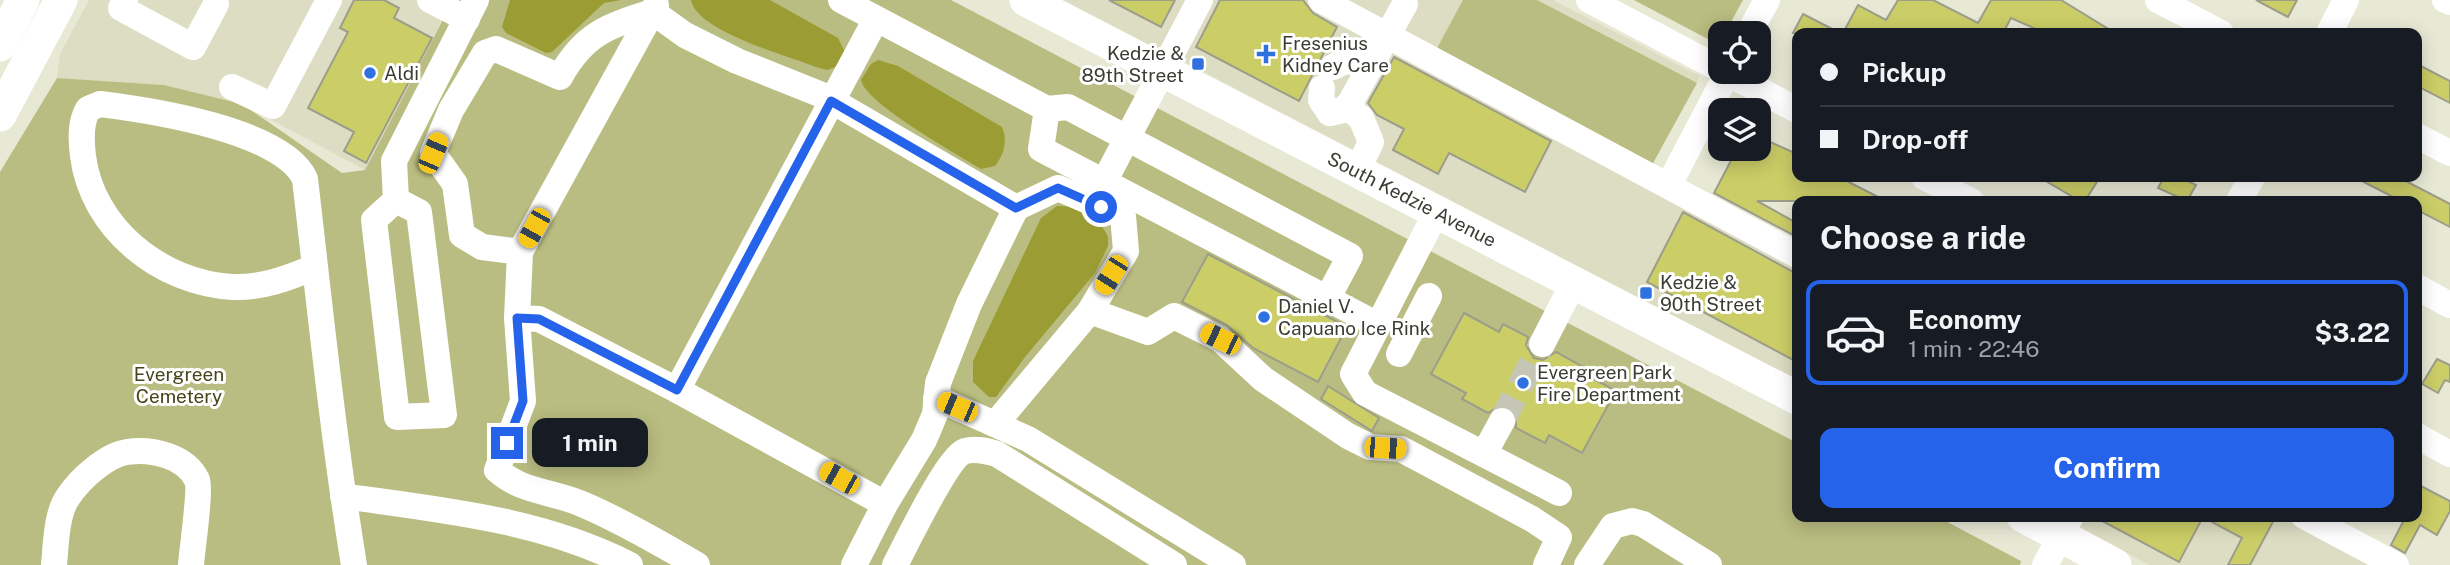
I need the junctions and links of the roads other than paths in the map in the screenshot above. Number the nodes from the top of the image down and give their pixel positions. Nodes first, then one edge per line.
1 (23, 0) edge
2 (61, 0) edge
3 (125, 0) edge
4 (329, 0) edge
5 (430, 0) edge
6 (841, 0) edge
7 (1026, 0) edge
8 (1200, 0) edge
9 (1321, 0) edge
10 (1589, 0) edge
11 (1767, 0) edge
12 (2158, 0) edge
13 (2346, 0) edge
14 (2445, 0) edge
15 (2450, 2) edge
16 (216, 4) dead end
17 (1405, 4) dead end
18 (656, 6) edge
19 (471, 9) edge
20 (876, 19) junction
21 (1756, 21) edge
22 (2211, 28) edge
23 (2332, 28) edge
24 (1387, 36) junction
25 (0, 45) edge
26 (1708, 62) edge
27 (1369, 68) junction
28 (1163, 70) junction
29 (1719, 84) edge
30 (1749, 84) edge
31 (232, 87) dead end
32 (1333, 94) junction
33 (831, 101) junction
34 (1792, 107) edge
35 (1047, 109) junction
36 (0, 115) edge
37 (1127, 138) junction
38 (2422, 139) edge
39 (1312, 148) junction
40 (2450, 153) edge
41 (1357, 171) junction
42 (1674, 175) dead end
43 (1104, 181) junction
44 (1934, 182) edge
45 (1961, 196) edge
46 (396, 200) junction
47 (1016, 208) junction
48 (1437, 211) junction
49 (520, 252) junction
50 (1792, 252) edge
51 (315, 267) junction
52 (1574, 282) junction
53 (2422, 290) edge
54 (1429, 296) dead end
55 (1327, 299) junction
56 (2450, 305) edge
57 (1090, 311) junction
58 (517, 318) junction
59 (1382, 318) junction
60 (1413, 326) junction
61 (1542, 344) tunnel mouth
62 (1399, 354) dead end
63 (677, 390) junction
64 (1792, 395) edge
65 (936, 398) junction
66 (1502, 421) tunnel mouth
67 (996, 423) junction
68 (2422, 439) edge
69 (1484, 454) junction
70 (2450, 454) edge
71 (1559, 493) dead end
72 (343, 496) junction
73 (885, 503) junction
74 (2048, 522) edge
75 (2315, 522) edge
76 (2066, 526) edge
77 (54, 565) edge
78 (191, 565) edge
79 (354, 565) edge
80 (630, 565) edge
81 (697, 565) edge
82 (854, 565) edge
83 (895, 565) edge
84 (1174, 565) edge
85 (1233, 565) edge
86 (1546, 565) edge
87 (1587, 565) edge
88 (1709, 565) edge
89 (2045, 565) edge
90 (2115, 565) edge
91 (2396, 565) edge

1 - 25 main road
2 - 36 main road
3 - 16 street
4 - 31 street
5 - 19 street
6 - 20 street
7 - 28 main road, South Kedzie Avenue
8 - 28 street
9 - 24 street
10 - 26 street
11 - 21 street
12 - 22 street
13 - 23 street
14 - 15 street
17 - 24 street
18 - 33 street
18 - 49 street
18 - 49 street
19 - 46 street
20 - 33 street
20 - 35 street
24 - 27 street
24 - 50 street
27 - 32 street
27 - 32 street
28 - 37 street
28 - 39 main road, South Kedzie Avenue
29 - 42 street
30 - 34 street
32 - 39 street
32 - 41 street
33 - 47 street
33 - 63 street
35 - 37 street
35 - 43 street
37 - 43 street
37 - 55 street
38 - 40 street
39 - 41 main road, South Kedzie Avenue
41 - 48 main road, South Kedzie Avenue
43 - 55 street
44 - 45 street
46 - 46 street
47 - 57 street
47 - 65 street
48 - 52 main road, South Kedzie Avenue
48 - 59 street
49 - 58 street
51 - 51 street
51 - 72 street
52 - 61 street
52 - 64 main road, South Kedzie Avenue
53 - 56 street
54 - 60 street
55 - 59 street
57 - 67 street
57 - 86 street
58 - 63 street
58 - 81 street
59 - 60 street
59 - 69 street
60 - 62 street
63 - 73 street
65 - 67 street
65 - 73 street
66 - 69 street
67 - 85 street
68 - 70 street
69 - 71 street
72 - 79 street
72 - 80 street
73 - 82 street
74 - 76 main road
75 - 91 street
76 - 89 street
76 - 90 main road
77 - 78 street
83 - 84 street
87 - 88 street

